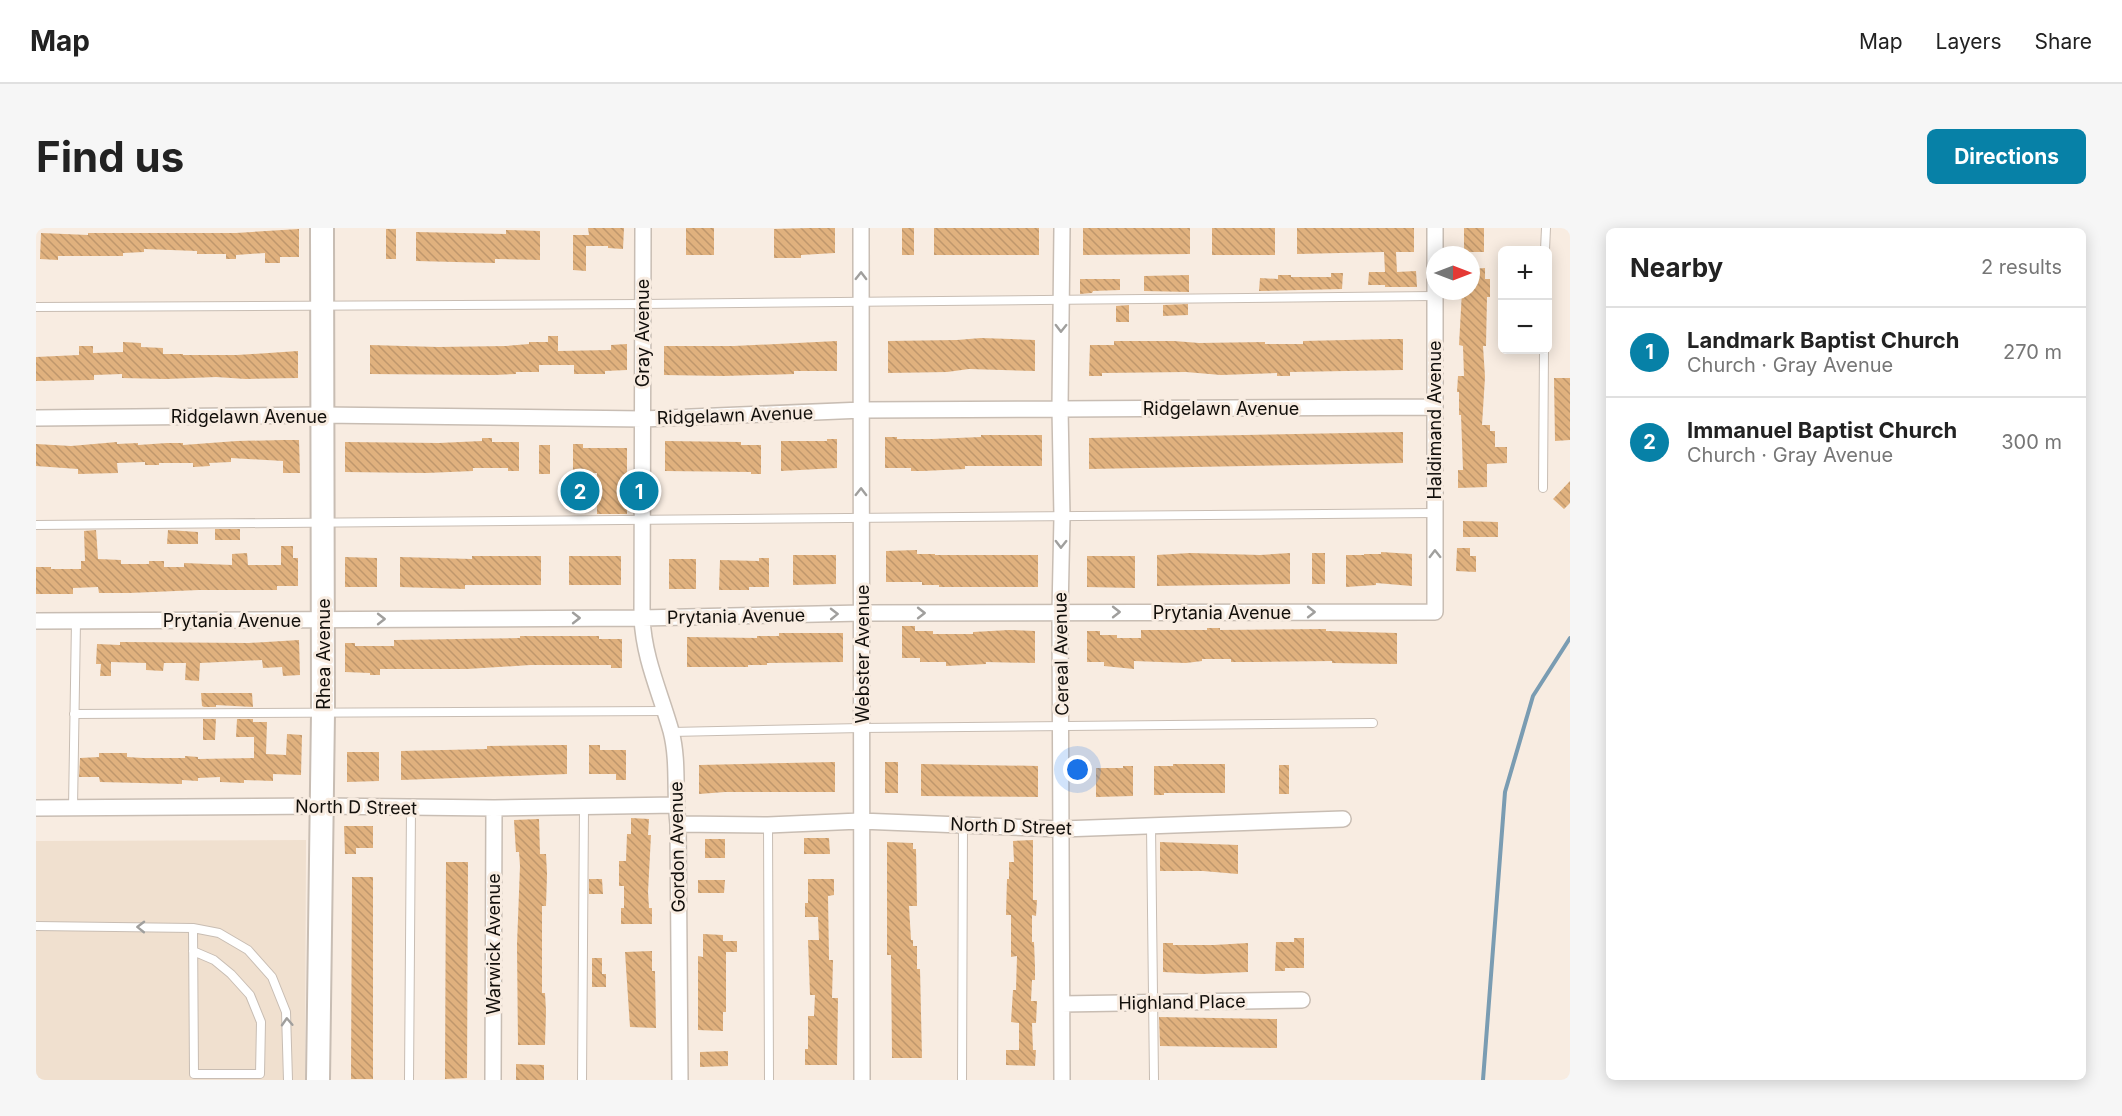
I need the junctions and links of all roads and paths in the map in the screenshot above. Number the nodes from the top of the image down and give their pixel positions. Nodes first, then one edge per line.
1 (322, 228) edge
2 (643, 228) edge
3 (861, 228) edge
4 (1062, 228) edge
5 (1435, 228) edge
6 (1546, 228) edge
7 (1435, 246) edge
8 (1545, 246) edge
9 (1426, 296) edge
10 (1061, 300) junction
11 (1434, 300) edge
12 (860, 302) junction
13 (322, 304) junction
14 (642, 304) junction
15 (36, 307) edge
16 (1545, 354) edge
17 (1434, 407) junction
18 (1060, 408) junction
19 (862, 410) junction
20 (321, 415) junction
21 (36, 418) edge
22 (642, 418) junction
23 (1543, 488) dead end
24 (1434, 513) junction
25 (1062, 517) junction
26 (861, 519) junction
27 (644, 521) junction
28 (322, 523) junction
29 (36, 525) edge
30 (1060, 612) junction
31 (1436, 612) joint
32 (862, 613) junction
33 (642, 618) junction
34 (323, 620) junction
35 (36, 621) edge
36 (76, 621) junction
37 (664, 711) junction
38 (323, 713) junction
39 (74, 714) junction
40 (1373, 723) dead end
41 (1062, 727) junction
42 (862, 728) junction
43 (671, 732) junction
44 (676, 805) junction
45 (322, 806) junction
46 (36, 808) edge
47 (73, 808) junction
48 (411, 808) junction
49 (494, 808) junction
50 (584, 808) junction
51 (1343, 819) dead end
52 (860, 821) junction
53 (678, 824) junction
54 (768, 825) junction
55 (963, 825) junction
56 (1151, 826) junction
57 (1062, 829) junction
58 (36, 926) edge
59 (193, 928) junction
60 (193, 951) junction
61 (1302, 1000) dead end
62 (1152, 1002) junction
63 (1062, 1004) junction
64 (1154, 1079) edge
65 (288, 1080) edge
66 (318, 1080) edge
67 (409, 1080) edge
68 (493, 1080) edge
69 (582, 1080) edge
70 (680, 1080) edge
71 (769, 1080) edge
72 (862, 1080) edge
73 (962, 1080) edge
74 (1062, 1080) edge

1 - 13 street, Rhea Avenue
2 - 14 street, Gray Avenue
12 -> 3 street, Webster Avenue
4 - 10 street, Cereal Avenue
5 - 7 street, Haldimand Avenue
6 - 8 lane
9 - 10 lane
10 - 12 lane
10 -> 18 street, Cereal Avenue
11 - 17 street, Haldimand Avenue
12 - 14 lane
12 - 19 street, Webster Avenue
13 - 14 lane
13 - 15 lane
13 - 20 street, Rhea Avenue
14 - 22 street, Gray Avenue
16 - 23 lane
17 - 18 street, Ridgelawn Avenue
17 - 24 street, Haldimand Avenue
18 - 19 street, Ridgelawn Avenue
18 - 25 street, Cereal Avenue
19 - 22 street, Ridgelawn Avenue
26 -> 19 street, Webster Avenue
20 - 21 street, Ridgelawn Avenue
20 - 22 street, Ridgelawn Avenue
20 - 28 street, Rhea Avenue
22 - 27 street, Gray Avenue
24 - 25 lane
31 -> 24 street, Haldimand Avenue
25 - 26 lane
25 -> 30 street, Cereal Avenue
26 - 27 lane
26 - 32 street, Webster Avenue
27 - 28 lane
27 - 33 street, Gray Avenue
28 - 29 lane
28 - 34 street, Rhea Avenue
30 -> 31 street, Prytania Avenue
32 -> 30 street, Prytania Avenue
30 - 41 street, Cereal Avenue
33 -> 32 street, Prytania Avenue
32 - 42 street, Webster Avenue
34 -> 33 street, Prytania Avenue
33 - 37 street, Gordon Avenue
34 - 36 street, Prytania Avenue
34 - 38 street, Rhea Avenue
35 - 36 street, Prytania Avenue
36 - 39 lane
37 - 38 lane
37 - 43 street, Gordon Avenue
38 - 39 lane
38 - 45 street, Rhea Avenue
39 - 47 lane
40 - 41 lane
41 - 42 lane
41 - 57 street, Cereal Avenue
42 - 43 lane
42 - 52 street, Webster Avenue
43 - 44 street, Gordon Avenue
44 - 50 street, North D Street
44 - 53 street, Gordon Avenue
45 - 47 street, North D Street
45 - 48 street, North D Street
45 - 66 street, Rhea Avenue
46 - 47 street, North D Street
48 - 49 street, North D Street
48 - 67 lane
49 - 50 street, North D Street
49 - 68 street, Warwick Avenue
50 - 69 lane
51 - 56 street, North D Street
52 - 54 street, North D Street
52 - 55 street, North D Street
52 - 72 street, Webster Avenue
53 - 54 street, North D Street
53 - 70 street, Gordon Avenue
54 - 71 lane
55 - 57 street, North D Street
55 - 73 lane
56 - 57 street, North D Street
56 - 62 lane
57 - 63 street, Cereal Avenue
59 -> 58 lane
59 - 60 lane
65 -> 59 lane
60 - 60 lane
61 - 62 street, Highland Place
62 - 63 street, Highland Place
62 - 64 lane
63 - 74 street, Cereal Avenue

